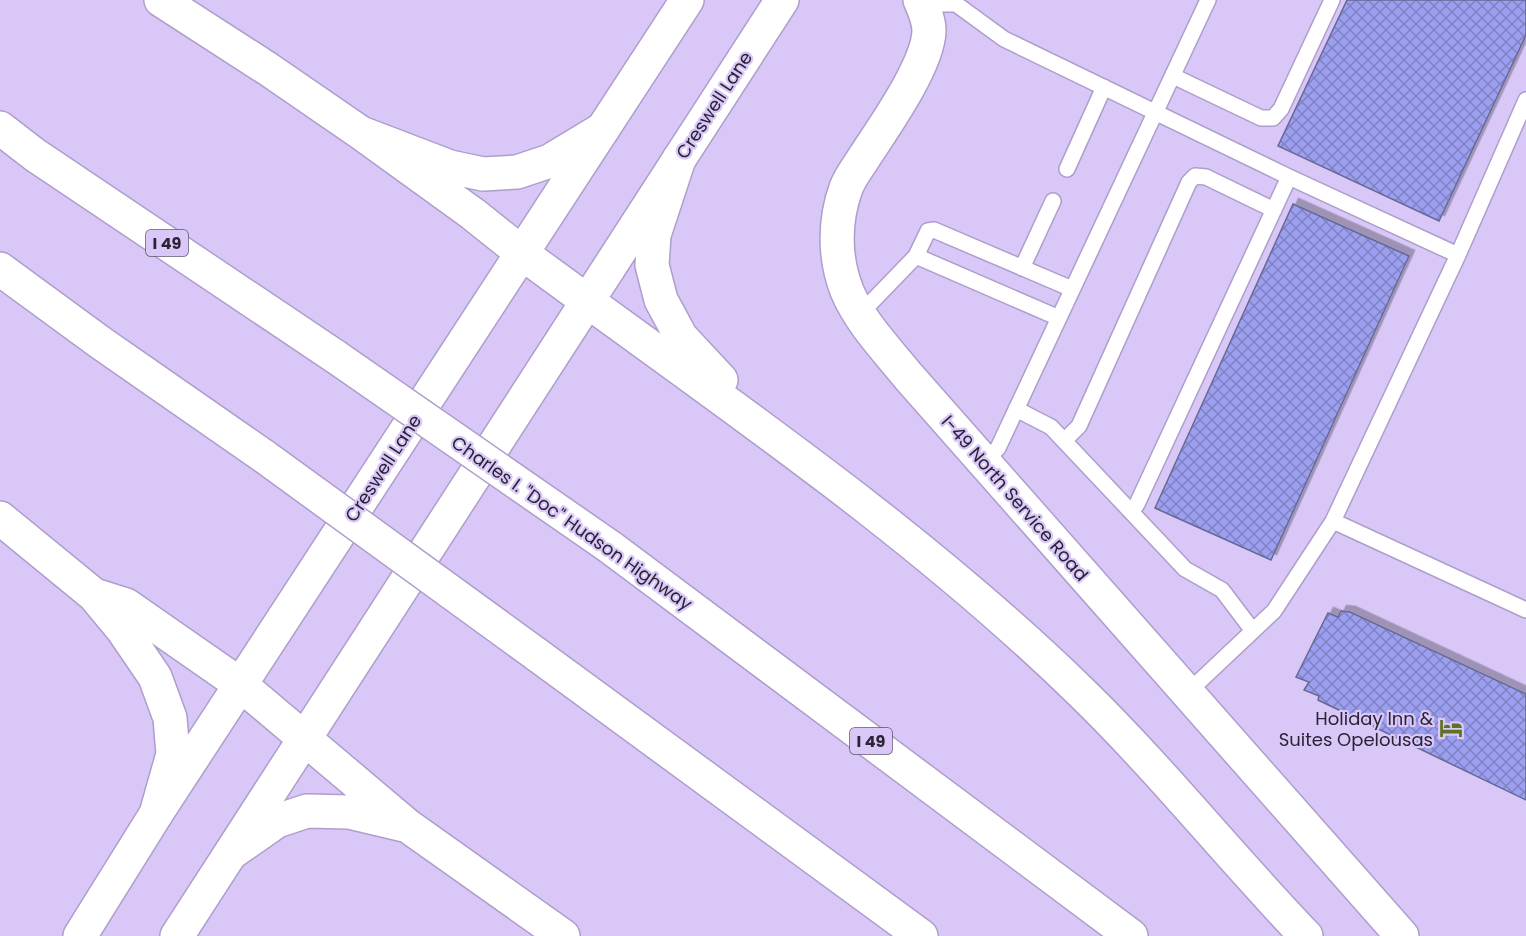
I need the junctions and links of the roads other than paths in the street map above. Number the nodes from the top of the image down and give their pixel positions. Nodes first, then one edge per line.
1 (161, 0) edge
2 (687, 0) edge
3 (782, 0) edge
4 (1208, 0) edge
5 (1332, 0) edge
6 (921, 2) edge
7 (958, 2) edge
8 (1173, 76) junction
9 (1104, 87) junction
10 (1526, 100) edge
11 (1156, 111) junction
12 (0, 128) edge
13 (603, 129) junction
14 (361, 133) junction
15 (679, 159) junction
16 (1067, 169) dead end
17 (1289, 177) junction
18 (1053, 201) dead end
19 (1274, 210) junction
20 (523, 254) junction
21 (1458, 255) junction
22 (916, 256) junction
23 (1022, 268) junction
24 (0, 269) edge
25 (1072, 289) junction
26 (588, 302) junction
27 (860, 314) junction
28 (1059, 318) junction
29 (1016, 409) junction
30 (1064, 441) junction
31 (786, 445) junction
32 (984, 462) junction
33 (1131, 512) junction
34 (0, 518) edge
35 (1333, 521) junction
36 (94, 595) junction
37 (1526, 610) edge
38 (1253, 631) junction
39 (241, 685) junction
40 (1187, 693) junction
41 (305, 739) junction
42 (156, 814) junction
43 (408, 826) junction
44 (234, 851) junction
45 (80, 936) edge
46 (177, 936) edge
47 (563, 936) edge
48 (921, 936) edge
49 (1131, 936) edge
50 (1306, 936) edge
51 (1402, 936) edge

1 - 14 main road
2 - 13 main road, Creswell Lane
3 - 15 main road, Creswell Lane
4 - 8 lane
5 - 8 lane
6 - 7 lane
6 - 27 main road, I-49 North Service Road
7 - 9 lane
8 - 11 lane
9 - 11 lane
9 - 16 lane
10 - 21 lane
11 - 17 lane
11 - 25 lane
12 - 49 main road, Charles I. "Doc" Hudson Highway / I 49, bridge
13 - 14 main road
13 - 20 main road, Creswell Lane
14 - 20 main road
15 - 26 main road, Creswell Lane
15 - 31 main road
17 - 19 lane
17 - 21 lane
18 - 23 lane
19 - 30 lane
19 - 33 lane
20 - 26 main road
20 - 39 main road, Creswell Lane
21 - 35 lane
22 - 23 lane
22 - 27 lane
22 - 28 lane
23 - 25 lane
24 - 48 main road, bridge
25 - 28 lane
26 - 31 main road
26 - 41 main road, Creswell Lane
27 - 32 main road, I-49 North Service Road
28 - 29 lane
29 - 30 lane
29 - 32 lane
30 - 33 lane
31 - 50 main road
32 - 40 main road, I-49 North Service Road
33 - 38 lane
34 - 36 main road
35 - 37 lane
35 - 38 lane
36 - 39 main road
36 - 42 main road
38 - 40 lane
39 - 41 main road
39 - 42 main road, Creswell Lane
40 - 51 main road, I-49 North Service Road
41 - 43 main road
41 - 44 main road, Creswell Lane
42 - 45 main road, Creswell Lane
43 - 44 main road
43 - 47 main road
44 - 46 main road, Creswell Lane

